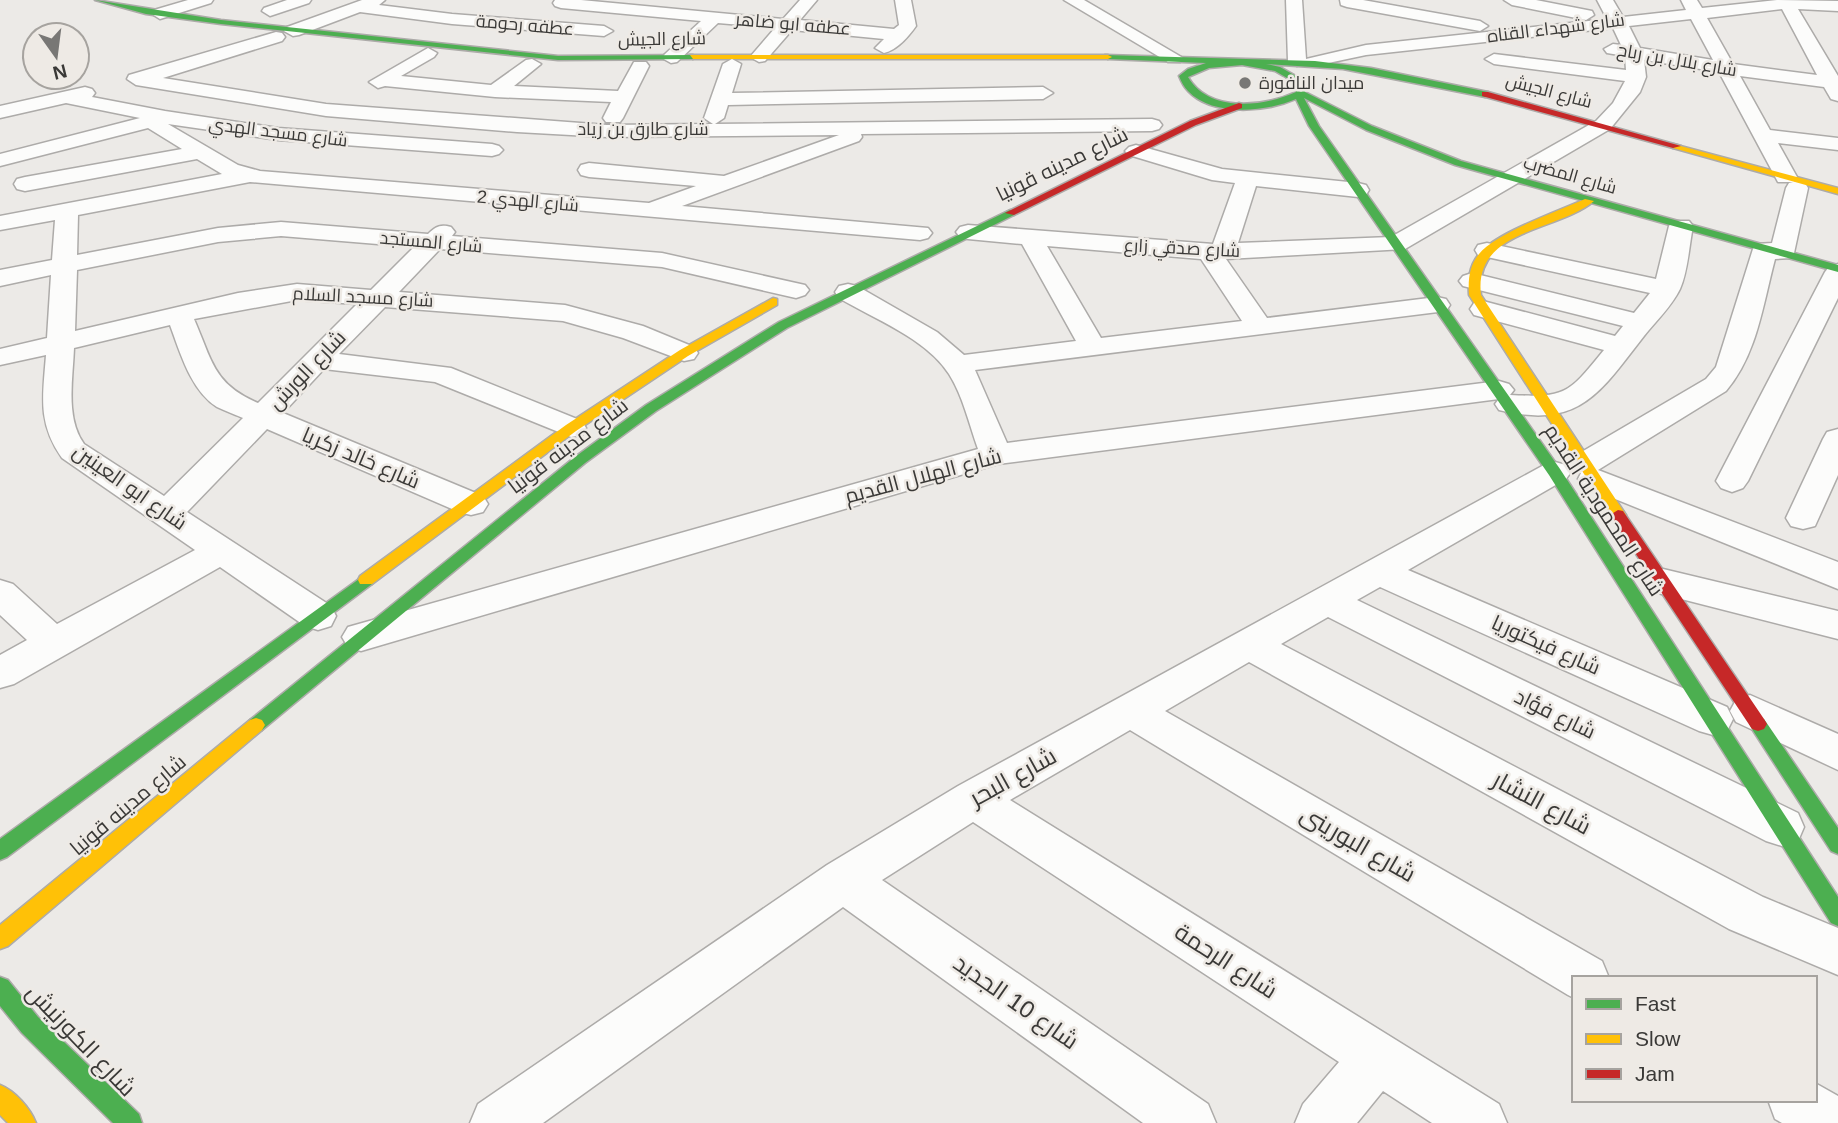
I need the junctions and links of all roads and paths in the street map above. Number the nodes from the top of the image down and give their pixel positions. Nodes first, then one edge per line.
1 (205, 0) edge
2 (303, 0) edge
3 (332, 0) edge
4 (903, 0) edge
5 (1074, 0) edge
6 (1294, 0) edge
7 (1511, 0) edge
8 (1605, 0) edge
9 (1790, 1) edge
10 (564, 2) edge
11 (806, 3) edge
12 (91, 4) edge
13 (366, 4) edge
14 (776, 4) dead end
15 (474, 5) dead end
16 (646, 5) edge
17 (1346, 6) edge
18 (1692, 6) edge
19 (1838, 6) edge
20 (270, 11) dead end
21 (153, 13) junction
22 (715, 17) junction
23 (128, 18) junction
24 (443, 18) junction
25 (1617, 21) junction
26 (790, 24) junction
27 (529, 25) junction
28 (1494, 28) junction
29 (616, 32) junction
30 (1517, 33) junction
31 (285, 34) junction
32 (900, 35) junction
33 (664, 36) dead end
34 (691, 38) junction
35 (386, 41) junction
36 (1634, 52) junction
37 (428, 53) junction
38 (877, 56) junction
39 (759, 57) junction
40 (671, 58) junction
41 (1174, 58) junction
42 (570, 59) junction
43 (812, 60) junction
44 (1305, 61) junction
45 (1034, 62) junction
46 (1237, 63) junction
47 (532, 64) junction
48 (732, 64) junction
49 (640, 66) junction
50 (1726, 68) junction
51 (1494, 77) junction
52 (1637, 78) junction
53 (136, 79) junction
54 (382, 80) junction
55 (1836, 86) edge
56 (495, 91) junction
57 (1301, 92) junction
58 (1043, 93) junction
59 (1189, 94) junction
60 (65, 97) junction
61 (625, 97) junction
62 (721, 99) junction
63 (1241, 106) junction
64 (326, 110) junction
65 (0, 112) edge
66 (158, 119) junction
67 (1159, 121) joint
68 (517, 126) junction
69 (1051, 126) junction
70 (879, 128) junction
71 (1597, 129) junction
72 (710, 130) junction
73 (615, 131) junction
74 (278, 134) junction
75 (1763, 135) junction
76 (1322, 137) junction
77 (1838, 145) edge
78 (1126, 147) junction
79 (492, 150) junction
80 (202, 152) junction
81 (9, 159) edge
82 (589, 170) junction
83 (248, 176) junction
84 (677, 177) junction
85 (1510, 178) junction
86 (472, 180) junction
87 (1247, 180) junction
88 (729, 181) junction
89 (1792, 182) junction
90 (26, 184) junction
91 (1359, 190) junction
92 (1838, 191) edge
93 (1838, 200) edge
94 (1589, 201) junction
95 (561, 203) junction
96 (67, 210) junction
97 (648, 211) junction
98 (34, 217) junction
99 (0, 223) edge
100 (1682, 226) junction
101 (926, 230) joint
102 (968, 232) junction
103 (1030, 237) junction
104 (433, 242) junction
105 (1395, 244) junction
106 (895, 245) dead end
107 (1487, 250) junction
108 (1773, 251) junction
109 (1216, 252) junction
110 (65, 265) junction
111 (1838, 271) edge
112 (0, 278) edge
113 (1472, 281) junction
114 (803, 287) joint
115 (1668, 289) junction
116 (848, 292) junction
117 (379, 297) junction
118 (1437, 306) junction
119 (1483, 309) junction
120 (179, 315) junction
121 (1640, 322) junction
122 (1260, 327) junction
123 (61, 343) junction
124 (1621, 346) junction
125 (1093, 347) junction
126 (684, 353) junction
127 (0, 357) edge
128 (316, 360) junction
129 (956, 363) junction
130 (1504, 397) junction
131 (1545, 405) junction
132 (262, 416) junction
133 (571, 428) junction
134 (1838, 439) edge
135 (996, 454) junction
136 (1578, 472) junction
137 (1732, 481) dead end
138 (471, 504) junction
139 (166, 514) junction
140 (1803, 518) dead end
141 (220, 551) junction
142 (1379, 572) junction
143 (1838, 576) edge
144 (1663, 582) junction
145 (0, 593) edge
146 (1328, 601) junction
147 (318, 616) junction
148 (1838, 625) edge
149 (361, 637) junction
150 (53, 643) junction
151 (1250, 645) junction
152 (0, 673) edge
153 (1131, 711) junction
154 (1732, 715) junction
155 (1837, 748) edge
156 (973, 799) junction
157 (1820, 830) edge
158 (0, 851) edge
159 (844, 880) junction
160 (1838, 916) edge
161 (0, 939) edge
162 (1838, 952) edge
163 (1582, 976) edge
164 (0, 988) edge
165 (1377, 1057) junction
166 (0, 1097) edge
167 (1797, 1102) edge
168 (24, 1123) edge
169 (130, 1123) edge
170 (497, 1123) edge
171 (1189, 1123) edge
172 (1322, 1123) edge
173 (1480, 1123) edge
174 (1833, 1123) edge

1 - 21 street
2 - 20 street
3 - 13 street, عطفه رحومة
4 - 32 street
5 - 41 street
6 - 44 street
7 - 25 street
8 - 25 street
9 - 18 street, شارع شهداء القناه
9 - 19 street, شارع شهداء القناه
9 - 55 street
10 - 16 street, عطفه ابو ضاهر
10 - 27 street
11 - 14 street
11 - 26 street
12 - 21 main road, شارع الجيش
12 - 23 main road, شارع الجيش
13 - 24 street, عطفه رحومة
13 - 31 street
15 - 24 street
16 - 22 street, عطفه ابو ضاهر
16 - 29 street
17 - 28 street
18 - 25 street, شارع شهداء القناه
18 - 50 street
21 - 23 main road
21 - 31 main road, شارع الجيش
22 - 26 street, عطفه ابو ضاهر
22 - 34 street
23 - 31 main road, شارع الجيش
24 - 27 street, عطفه رحومة
24 - 35 street
25 - 30 street, شارع شهداء القناه
25 - 36 street
26 - 32 street, عطفه ابو ضاهر
26 - 39 street
27 - 29 street, عطفه رحومة
28 - 30 street, شارع شهداء القناه
28 - 44 street, شارع شهداء القناه
28 - 51 street
29 - 42 street
30 - 36 street, شارع بلال بن رباح
31 - 35 main road, شارع الجيش
31 - 37 main road, شارع الجيش
31 - 53 street
32 - 38 street
33 - 34 street
34 - 40 street
35 - 42 main road, شارع الجيش
36 - 50 street, شارع بلال بن رباح
36 - 52 street
37 - 47 main road, شارع الجيش
37 - 54 street
38 - 41 main road, شارع الجيش
38 - 43 main road, شارع الجيش
39 - 40 main road, شارع الجيش
39 - 43 main road, شارع الجيش
40 - 42 main road, شارع الجيش
41 - 46 main road, شارع الجيش
43 - 45 main road, شارع الجيش
43 - 48 main road, شارع الجيش
44 - 46 main road, شارع الجيش
44 - 51 main road, شارع الجيش
45 - 58 street
45 - 59 main road, شارع الجيش
46 - 57 main road
46 - 59 main road
47 - 49 main road, شارع الجيش
47 - 56 street
48 - 49 main road, شارع الجيش
48 - 62 street
49 - 61 street
50 - 55 street, شارع بلال بن رباح
50 - 75 street
51 - 52 street
51 - 71 main road, شارع الجيش
52 - 71 street
53 - 60 street
53 - 64 street, شارع طارق بن زياد
54 - 56 street
54 - 64 street
56 - 61 street
57 - 63 main road
57 - 71 main road, شارع الجيش
57 - 76 main road, شارع المحمودية القديم
57 - 85 main road, شارع المضرب
58 - 62 street
58 - 69 street
59 - 63 main road
60 - 65 street
60 - 66 street, شارع مسجد الهدي
61 - 73 street
62 - 72 street
63 - 76 main road
63 - 78 main road, شارع مدينه قونيا
64 - 68 street, شارع طارق بن زياد
64 - 74 street
66 - 74 street, شارع مسجد الهدي
66 - 80 street, شارع الهدي 2
66 - 81 street
67 - 69 street, شارع طارق بن زياد
67 - 78 main road, شارع مدينه قونيا
68 - 73 street, شارع طارق بن زياد
68 - 79 street, شارع الورش
69 - 70 street, شارع طارق بن زياد
70 - 72 street, شارع طارق بن زياد
70 - 88 street
71 - 85 street
71 - 89 main road, شارع الجيش
72 - 73 street, شارع طارق بن زياد
72 - 84 street
73 - 82 street
74 - 79 street, شارع مسجد الهدي
75 - 77 street
75 - 89 street
76 - 91 main road, شارع المحمودية القديم
78 - 87 street
78 - 102 main road, شارع مدينه قونيا
79 - 86 street, شارع الورش
80 - 83 street, شارع الهدي 2
80 - 90 street
81 - 90 street
82 - 84 street
82 - 95 street
83 - 86 street, شارع الهدي 2
83 - 96 street
84 - 88 street
85 - 94 main road, شارع المضرب
85 - 105 street
86 - 95 street, شارع الهدي 2
86 - 104 street, شارع الورش
87 - 91 street
87 - 109 street
88 - 97 street
89 - 92 main road, شارع الجيش
89 - 93 main road, شارع الجيش
89 - 108 street, شارع البحر
90 - 98 street
91 - 105 main road, شارع المحمودية القديم
94 - 100 main road, شارع المضرب
94 - 107 main road
95 - 97 street, شارع الهدي 2
96 - 98 street
96 - 110 street, شارع ابو العينين
97 - 101 street, شارع الهدي 2
98 - 99 street
100 - 108 main road, شارع المضرب
100 - 115 street
101 - 106 main road
102 - 103 street, شارع صدقي زارع
102 - 116 main road, شارع مدينه قونيا
103 - 109 street, شارع صدقي زارع
103 - 125 street
104 - 110 street, شارع المستجد
104 - 114 street, شارع المستجد
104 - 117 street, شارع الورش
105 - 109 street, شارع صدقي زارع
105 - 118 main road, شارع المحمودية القديم
107 - 113 main road
107 - 115 street
108 - 111 main road, شارع المضرب
108 - 136 street, شارع البحر
109 - 122 street
110 - 112 street, شارع المستجد
110 - 123 street, شارع ابو العينين
111 - 137 street
113 - 119 main road, شارع المحمودية القديم
113 - 121 street
114 - 126 main road, شارع مدينه قونيا
115 - 121 street, شارع الهلال القديم
116 - 129 street
116 - 149 main road, شارع مدينه قونيا
117 - 120 street, شارع مسجد السلام
117 - 126 street, شارع مسجد السلام
117 - 128 street, شارع الورش
118 - 122 street
118 - 130 main road, شارع المحمودية القديم
119 - 124 street
119 - 131 main road, شارع المحمودية القديم
120 - 123 street, شارع مسجد السلام
120 - 132 street, شارع خالد زكريا
121 - 124 street, شارع الهلال القديم
122 - 125 street
123 - 127 street, شارع مسجد السلام
123 - 139 street, شارع ابو العينين
124 - 131 street, شارع الهلال القديم
125 - 129 street
126 - 133 main road, شارع مدينه قونيا
128 - 132 street, شارع الورش
128 - 133 street
129 - 135 street
130 - 131 street, شارع الهلال القديم
130 - 135 street, شارع الهلال القديم
130 - 136 main road, شارع المحمودية القديم
131 - 136 main road, شارع المحمودية القديم
132 - 138 street, شارع خالد زكريا
132 - 139 street, شارع الورش
133 - 138 main road, شارع مدينه قونيا
134 - 140 street
135 - 149 street, شارع الهلال القديم
136 - 142 street, شارع البحر
136 - 143 street
136 - 144 main road, شارع المحمودية القديم
136 - 154 main road, شارع المحمودية القديم
138 - 147 main road, شارع مدينه قونيا
139 - 141 street, شارع ابو العينين
141 - 147 street, شارع ابو العينين
141 - 150 street
142 - 146 street, شارع البحر
142 - 154 street, شارع فيكتوريا
144 - 148 street
144 - 154 main road, شارع المحمودية القديم
145 - 150 street
146 - 151 street, شارع البحر
146 - 157 street, شارع فؤاد
147 - 158 main road, شارع مدينه قونيا
149 - 161 main road, شارع مدينه قونيا
150 - 152 street
151 - 153 street, شارع البحر
151 - 162 street, شارع النشار
153 - 156 street, شارع البحر
153 - 163 street, شارع البورينى
154 - 155 street, شارع فيكتوريا
154 - 157 main road, شارع المحمودية القديم
154 - 157 main road, شارع المحمودية القديم
156 - 159 street, شارع البحر
156 - 165 street, شارع الرحمة
157 - 160 main road, شارع المحمودية القديم
159 - 170 street, شارع البحر
159 - 171 street, شارع 10 الجديد
164 - 169 main road, شارع الكورنيش
165 - 172 street
165 - 173 street, شارع الرحمة
166 - 168 main road
167 - 174 street

